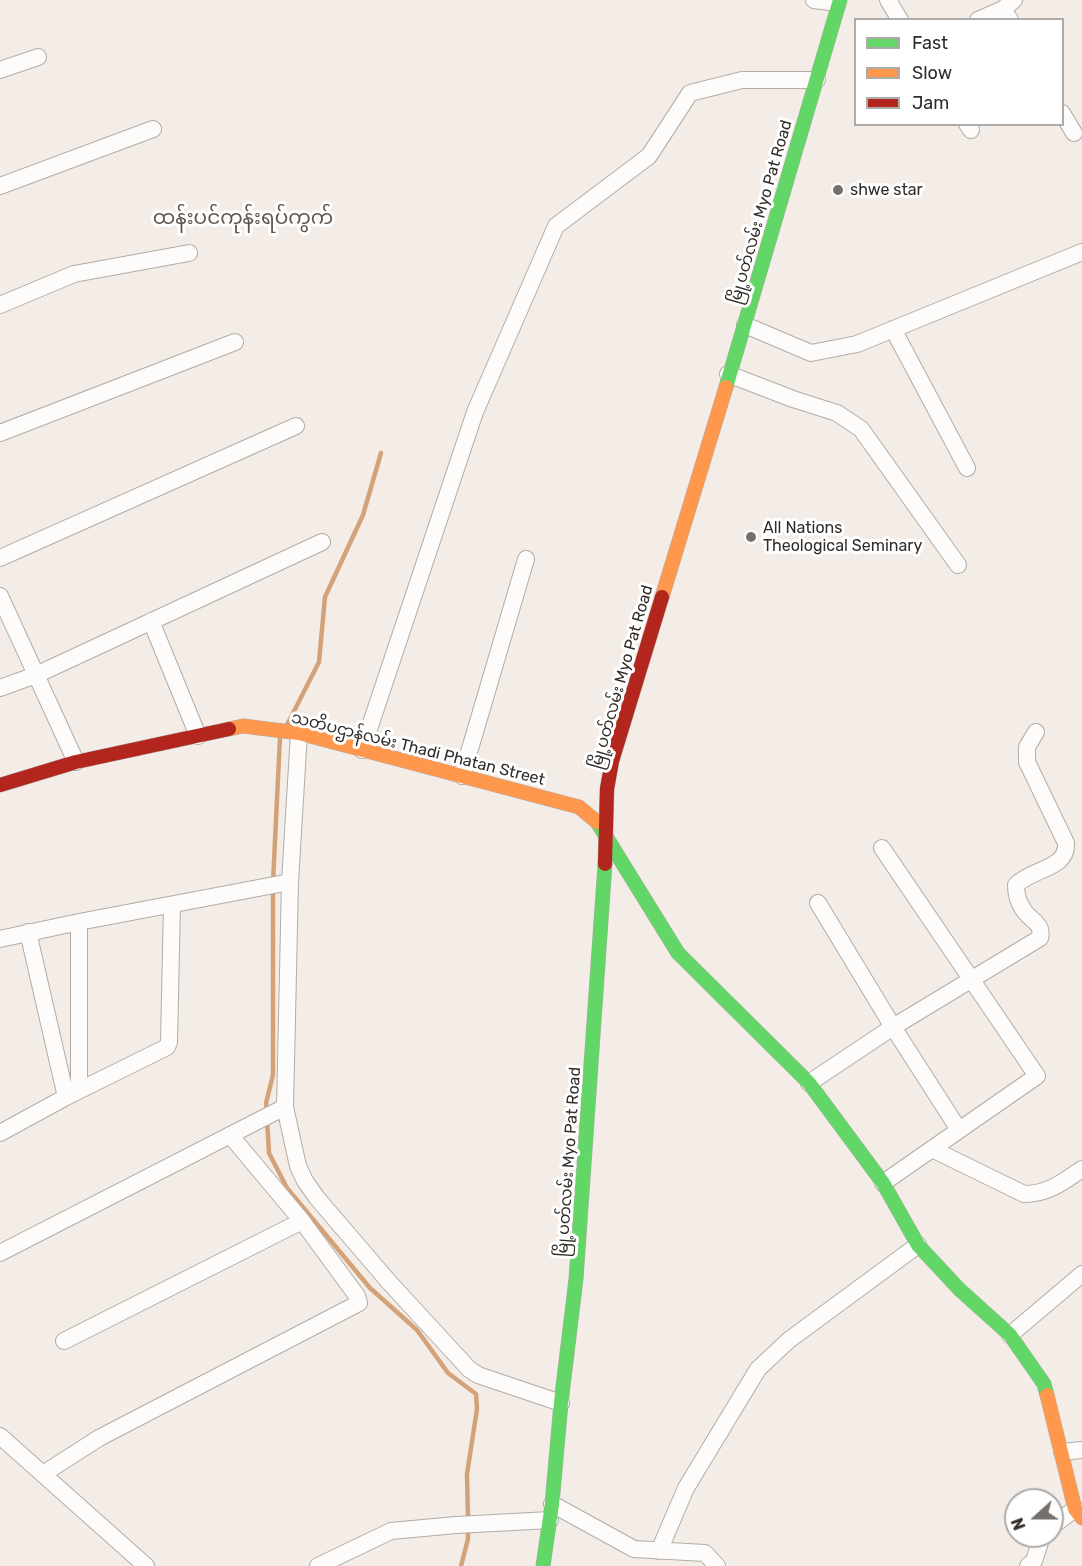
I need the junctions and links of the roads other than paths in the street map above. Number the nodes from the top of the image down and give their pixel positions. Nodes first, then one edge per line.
1 (814, 0) edge
2 (888, 0) edge
3 (839, 2) edge
4 (1009, 9) edge
5 (899, 18) edge
6 (984, 18) edge
7 (38, 57) dead end
8 (0, 70) edge
9 (817, 80) junction
10 (1064, 116) edge
11 (153, 129) dead end
12 (1074, 133) dead end
13 (0, 186) edge
14 (1082, 252) edge
15 (189, 253) dead end
16 (0, 305) edge
17 (745, 325) junction
18 (894, 329) junction
19 (235, 342) dead end
20 (728, 374) junction
21 (296, 426) dead end
22 (0, 433) edge
23 (967, 468) dead end
24 (322, 542) dead end
25 (0, 558) edge
26 (526, 559) dead end
27 (958, 565) dead end
28 (0, 597) edge
29 (151, 621) junction
30 (36, 675) junction
31 (0, 688) edge
32 (1036, 732) dead end
33 (299, 733) junction
34 (198, 736) junction
35 (362, 750) junction
36 (76, 762) junction
37 (462, 776) junction
38 (0, 785) edge
39 (605, 835) junction
40 (882, 848) dead end
41 (290, 882) junction
42 (818, 903) dead end
43 (172, 905) junction
44 (79, 922) junction
45 (28, 932) junction
46 (0, 939) edge
47 (972, 978) junction
48 (893, 1027) junction
49 (809, 1083) junction
50 (72, 1094) junction
51 (285, 1107) junction
52 (959, 1130) junction
53 (0, 1133) edge
54 (230, 1135) junction
55 (932, 1149) junction
56 (1082, 1169) edge
57 (883, 1183) junction
58 (302, 1221) junction
59 (918, 1245) junction
60 (1, 1248) edge
61 (1082, 1274) edge
62 (1010, 1335) junction
63 (64, 1341) dead end
64 (561, 1403) junction
65 (0, 1436) edge
66 (1082, 1450) edge
67 (1062, 1452) junction
68 (43, 1474) junction
69 (551, 1512) junction
70 (1078, 1514) edge
71 (1064, 1520) edge
72 (1038, 1548) edge
73 (659, 1551) junction
74 (1032, 1564) edge
75 (146, 1566) edge
76 (318, 1566) edge
77 (543, 1566) edge
78 (717, 1566) edge

1 - 3 street
2 - 5 street
3 - 9 main road, မြို့ပတ်လမ်း Myo Pat Road
4 - 6 street
7 - 8 street
9 - 17 main road, မြို့ပတ်လမ်း Myo Pat Road
9 - 35 street
10 - 12 street
11 - 13 street
14 - 18 street
15 - 16 street
17 - 18 street
17 - 20 main road, မြို့ပတ်လမ်း Myo Pat Road
18 - 23 street
19 - 22 street
20 - 27 street
20 - 39 main road, မြို့ပတ်လမ်း Myo Pat Road
21 - 25 street
24 - 29 street
26 - 37 street
28 - 30 street
29 - 30 street
29 - 34 street
30 - 31 street
30 - 36 street
32 - 47 street
33 - 34 main road, သတိပဌာန်လမ်း Thadi Phatan Street
33 - 35 main road, သတိပဌာန်လမ်း Thadi Phatan Street
33 - 41 street
34 - 36 main road, သတိပဌာန်လမ်း Thadi Phatan Street
35 - 37 main road, သတိပဌာန်လမ်း Thadi Phatan Street
36 - 38 main road, သတိပဌာန်လမ်း Thadi Phatan Street
37 - 39 main road, သတိပဌာန်လမ်း Thadi Phatan Street
39 - 49 main road, သတိပဌာန်လမ်း Thadi Phatan Street
39 - 64 main road, မြို့ပတ်လမ်း Myo Pat Road
40 - 47 street
41 - 43 street
41 - 51 street
42 - 48 street
43 - 44 street
43 - 50 street
44 - 45 street
44 - 50 street
45 - 46 street
45 - 50 street
47 - 48 street
47 - 52 street
48 - 49 street
48 - 52 street
49 - 57 main road, သတိပဌာန်လမ်း Thadi Phatan Street
50 - 53 street
51 - 54 street
51 - 64 street
52 - 55 street
54 - 58 street
54 - 60 street
55 - 56 street
55 - 57 street
57 - 59 main road, သတိပဌာန်လမ်း Thadi Phatan Street
58 - 63 street
58 - 68 street
59 - 62 main road, သတိပဌာန်လမ်း Thadi Phatan Street
59 - 73 street
61 - 62 street
62 - 67 main road, သတိပဌာန်လမ်း Thadi Phatan Street
64 - 69 main road, မြို့ပတ်လမ်း Myo Pat Road
65 - 68 street
66 - 67 street
67 - 70 main road, သတိပဌာန်လမ်း Thadi Phatan Street
68 - 75 street
69 - 73 street
69 - 76 street
69 - 77 main road, မြို့ပတ်လမ်း Myo Pat Road
70 - 71 street
72 - 74 street
73 - 78 street

